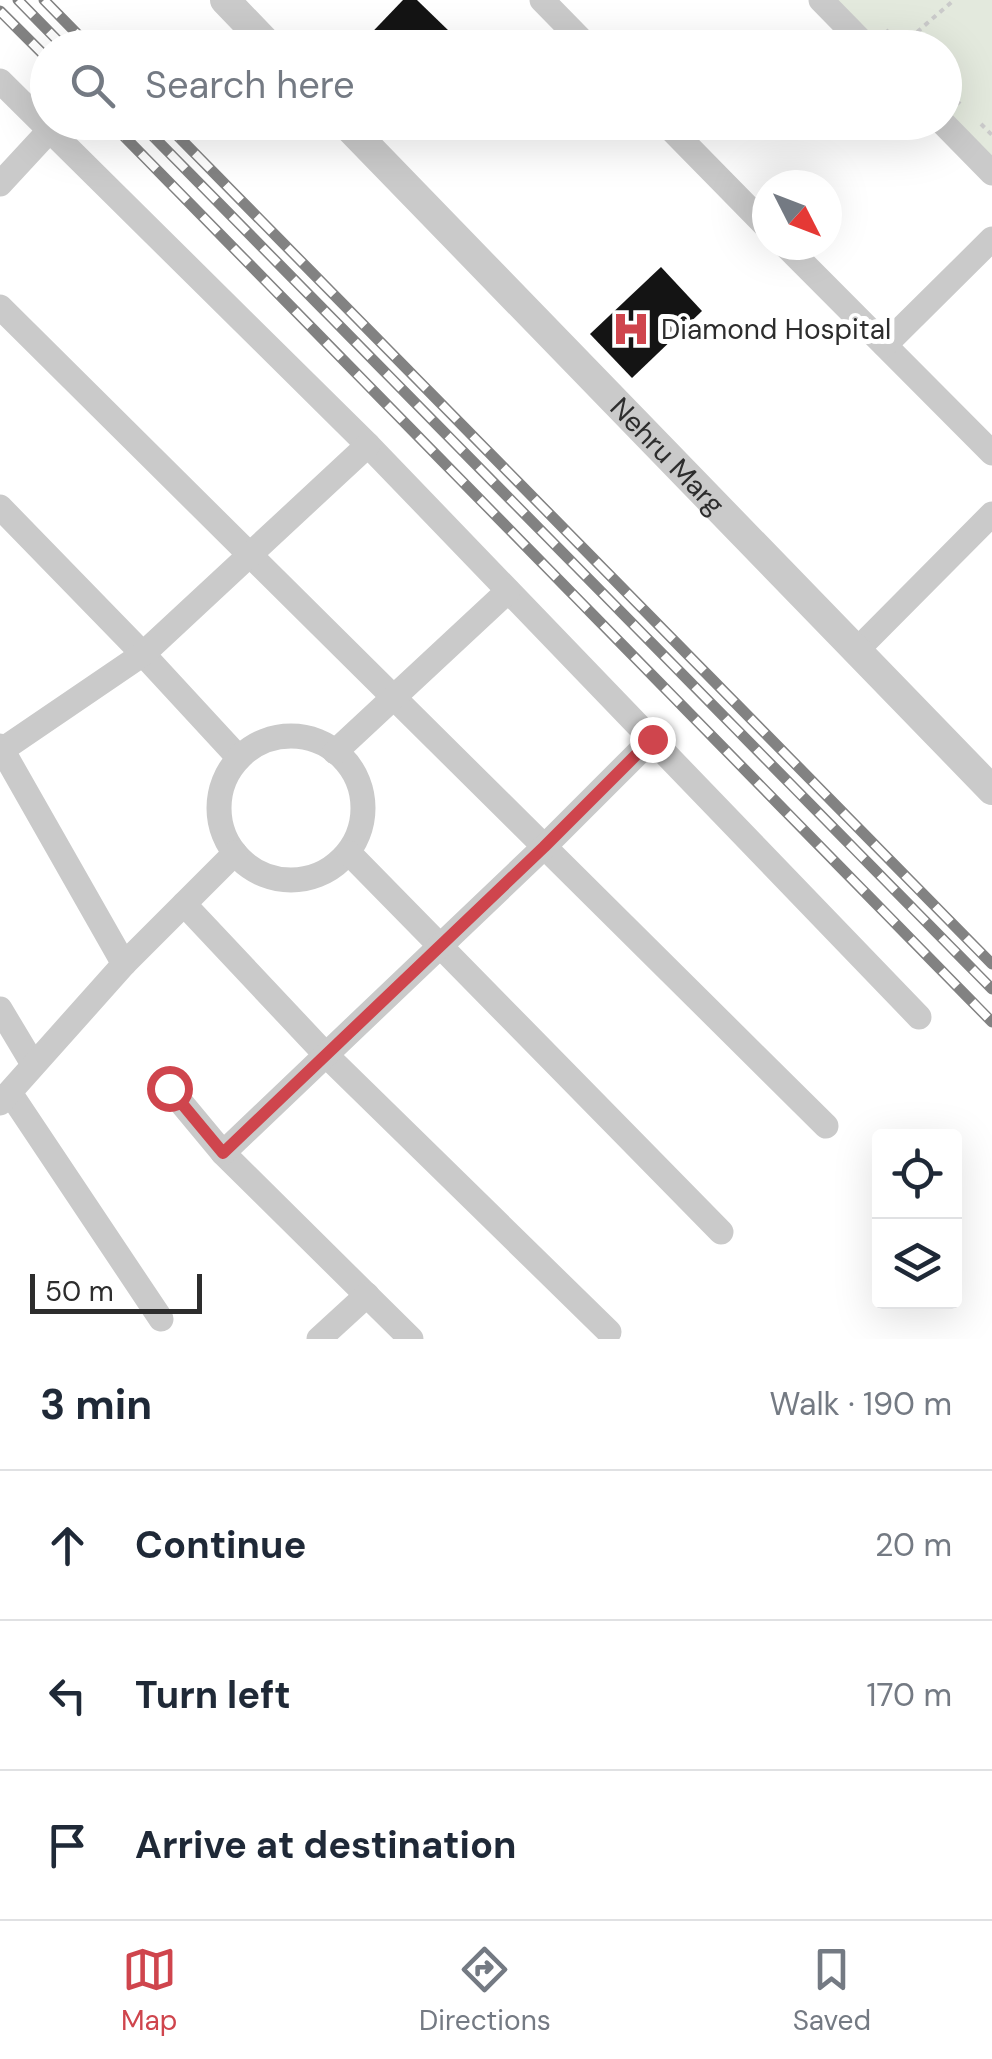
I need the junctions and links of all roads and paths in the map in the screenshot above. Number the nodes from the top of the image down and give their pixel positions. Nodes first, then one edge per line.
1 (225, 0) edge
2 (542, 0) edge
3 (821, 0) edge
4 (954, 0) edge
5 (254, 30) edge
6 (571, 30) edge
7 (850, 30) edge
8 (920, 30) edge
9 (0, 81) edge
10 (30, 112) edge
11 (41, 140) edge
12 (58, 140) edge
13 (361, 140) edge
14 (682, 140) edge
15 (960, 140) edge
16 (992, 173) edge
17 (0, 184) edge
18 (752, 211) edge
19 (992, 240) edge
20 (800, 260) edge
21 (0, 307) edge
22 (885, 345) junction
23 (368, 445) junction
24 (992, 453) edge
25 (0, 508) edge
26 (992, 514) edge
27 (249, 556) junction
28 (508, 590) junction
29 (857, 650) junction
30 (143, 654) junction
31 (392, 697) junction
32 (652, 739) junction
33 (1, 748) edge
34 (335, 752) junction
35 (239, 758) junction
36 (992, 790) edge
37 (544, 847) junction
38 (349, 852) junction
39 (236, 853) junction
40 (184, 904) junction
41 (441, 946) junction
42 (124, 964) junction
43 (0, 1009) edge
44 (920, 1016) dead end
45 (326, 1055) junction
46 (33, 1064) junction
47 (169, 1088) dead end
48 (5, 1098) edge
49 (826, 1126) dead end
50 (223, 1153) junction
51 (721, 1232) dead end
52 (367, 1294) junction
53 (162, 1319) dead end
54 (609, 1332) dead end
55 (319, 1339) edge
56 (411, 1339) edge

1 - 5 street
2 - 6 street
3 - 7 street
4 - 8 path
9 - 10 street
11 - 17 street
12 - 23 street
13 - 29 street, Nehru Marg
14 - 18 street
15 - 16 street
19 - 22 street
20 - 22 street
21 - 27 street
22 - 24 street
23 - 27 street
23 - 28 street
25 - 30 street
26 - 29 street
27 - 30 street
27 - 31 street
28 - 31 street
28 - 32 street
29 - 36 street, Nehru Marg
30 - 33 street
30 - 35 street
31 - 34 street
31 - 37 street
32 - 37 street
32 - 44 street
33 - 42 street
34 - 35 street
34 - 38 street
35 - 39 street
37 - 41 street
37 - 49 street
38 - 39 street
38 - 41 street
39 - 40 street
40 - 42 street
40 - 45 street
41 - 45 street
41 - 51 street
42 - 46 street
43 - 46 street
45 - 50 street
45 - 54 street
46 - 48 street
47 - 50 street
48 - 53 street
50 - 52 street
52 - 55 street
52 - 56 street

